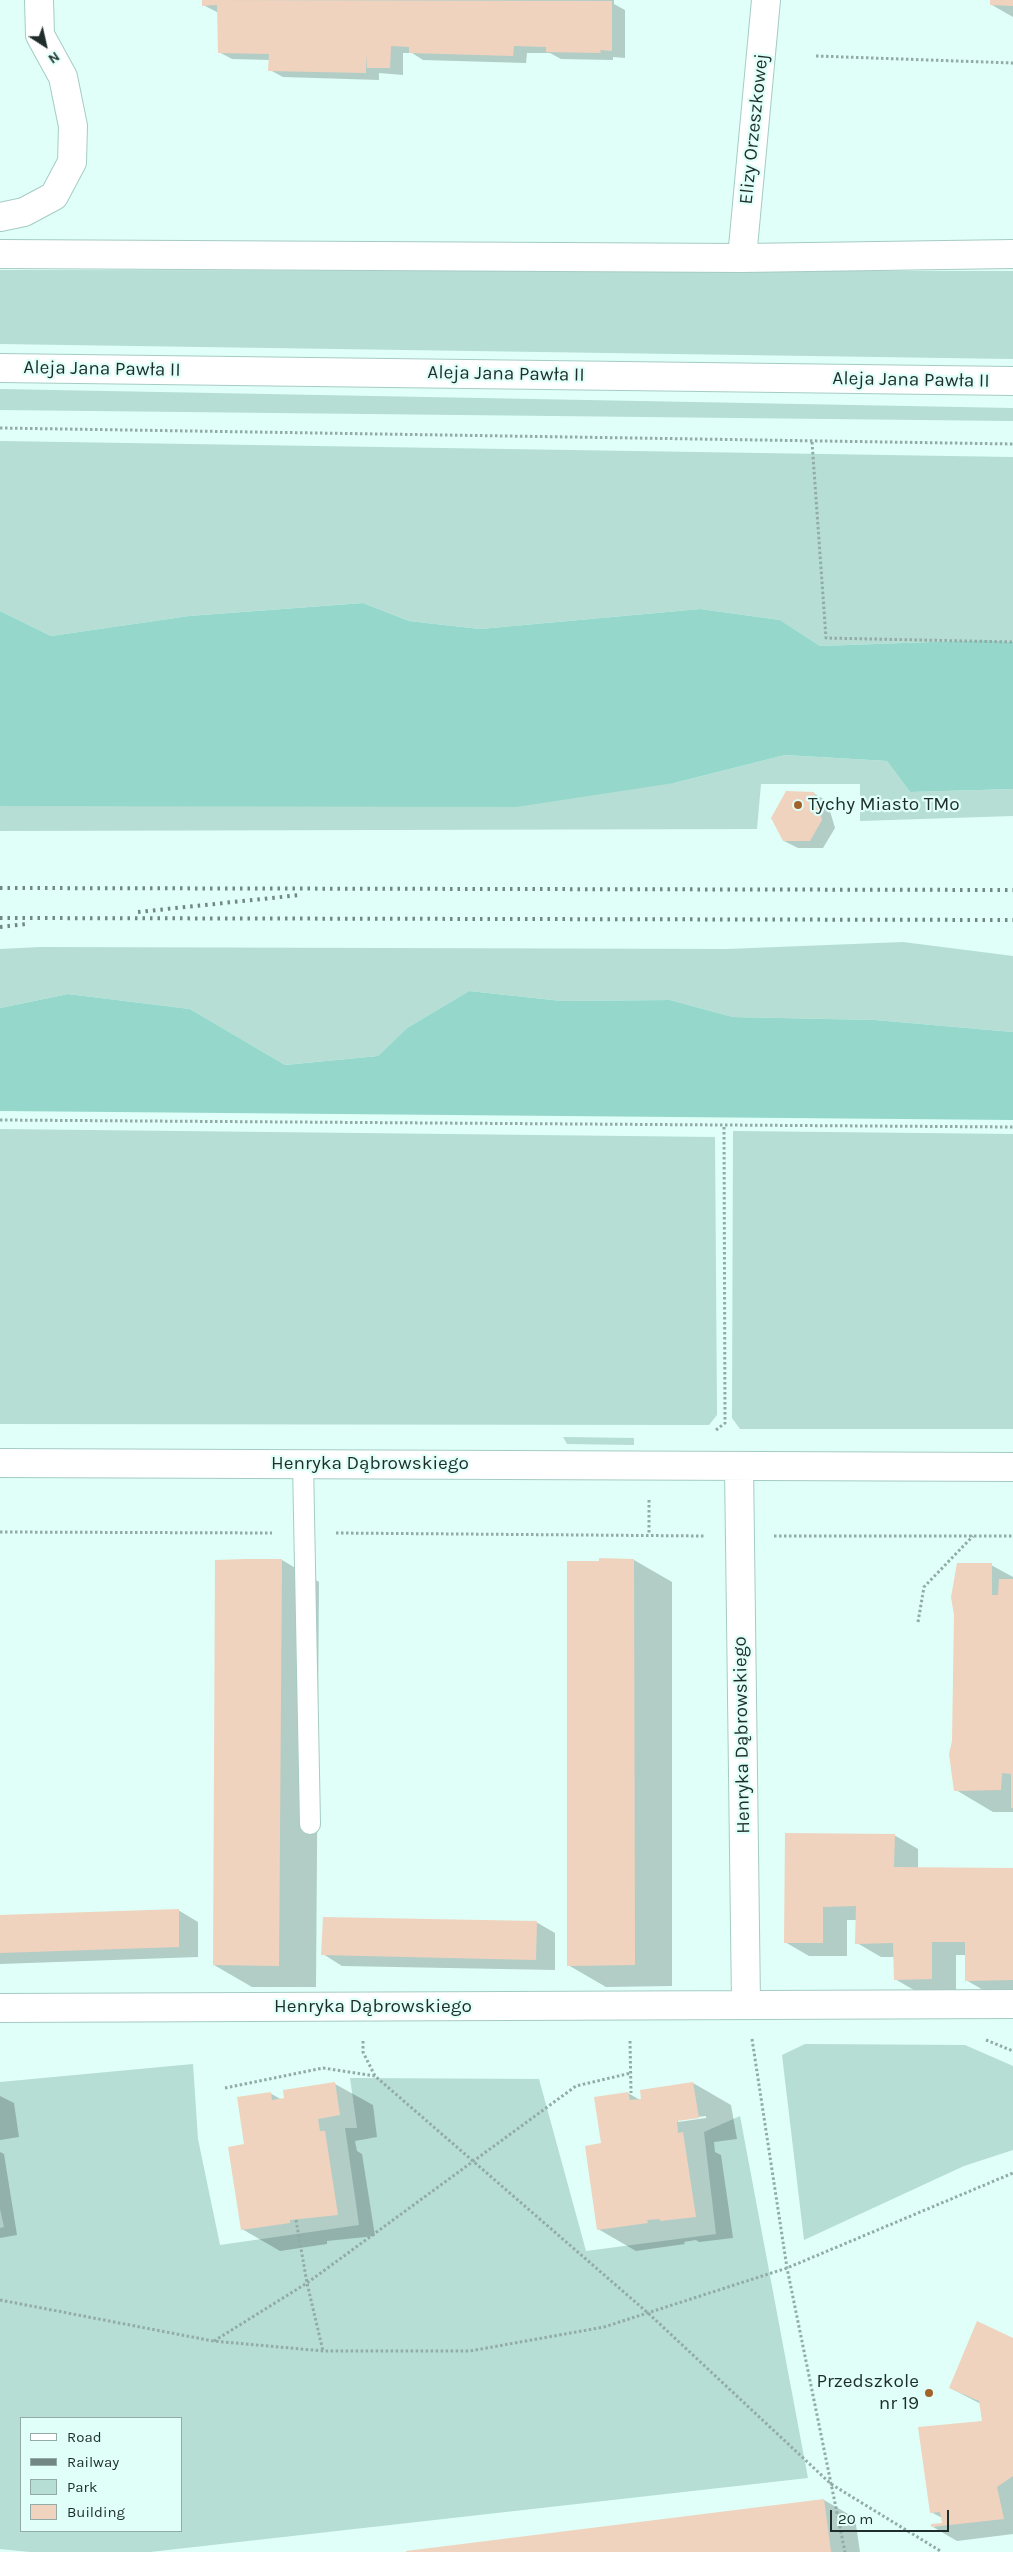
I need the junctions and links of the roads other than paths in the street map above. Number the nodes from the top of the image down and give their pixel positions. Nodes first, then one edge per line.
1 (39, 0) edge
2 (766, 0) edge
3 (0, 218) edge
4 (0, 254) edge
5 (1013, 254) edge
6 (742, 258) junction
7 (0, 368) edge
8 (1013, 381) edge
9 (0, 1463) edge
10 (303, 1464) junction
11 (740, 1466) junction
12 (1013, 1467) edge
13 (310, 1824) dead end
14 (746, 2004) junction
15 (1013, 2004) edge
16 (0, 2008) edge

1 - 3 street
2 - 6 street, Elizy Orzeszkowej
4 - 6 street
5 - 6 street
7 - 8 street, Aleja Jana Pawła II
9 - 10 street, Henryka Dąbrowskiego
10 - 11 street, Henryka Dąbrowskiego
10 - 13 lane
11 - 12 street, Henryka Dąbrowskiego
11 - 14 street, Henryka Dąbrowskiego
14 - 15 street, Henryka Dąbrowskiego
14 - 16 street, Henryka Dąbrowskiego

